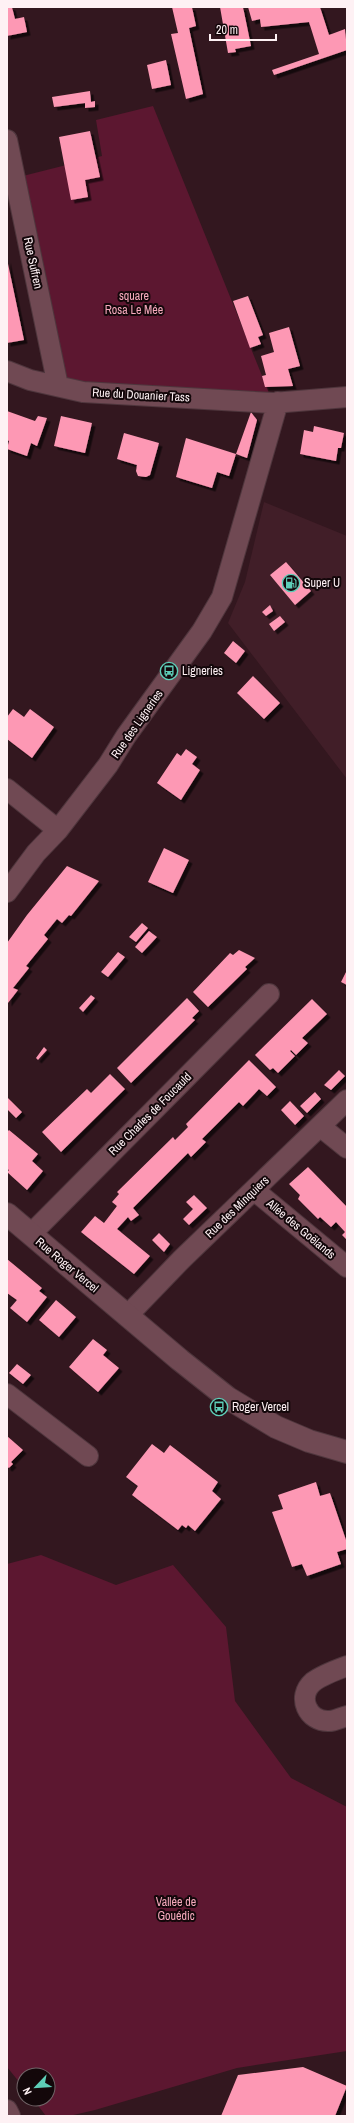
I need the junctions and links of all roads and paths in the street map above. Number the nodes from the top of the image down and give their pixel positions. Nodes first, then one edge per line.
1 (7, 140) edge
2 (7, 371) edge
3 (58, 386) junction
4 (347, 398) edge
5 (278, 402) junction
6 (7, 789) edge
7 (58, 830) junction
8 (7, 892) edge
9 (269, 994) dead end
10 (347, 1100) edge
11 (321, 1127) junction
12 (347, 1148) edge
13 (254, 1190) junction
14 (7, 1214) edge
15 (31, 1234) junction
16 (347, 1267) edge
17 (127, 1316) junction
18 (7, 1394) edge
19 (347, 1452) edge
20 (88, 1456) dead end
21 (347, 1666) edge
22 (347, 1716) edge
23 (7, 2110) edge
24 (10, 2116) edge

1 - 3 street, Rue Suffren
2 - 3 street, Rue du Douanier Tass
3 - 5 street, Rue du Douanier Tass
4 - 5 street, Rue du Douanier Tass
5 - 7 street, Rue des Ligneries
6 - 7 street
7 - 8 street, Rue des Ligneries
9 - 15 street, Rue Charles de Foucauld
10 - 11 street, Rue des Minquiers
11 - 12 street
11 - 13 street, Rue des Minquiers
13 - 16 street, Allée des Goëlands
13 - 17 street, Rue des Minquiers
14 - 15 street, Rue Roger Vercel
15 - 17 street, Rue Roger Vercel
17 - 19 street, Rue Roger Vercel
18 - 20 street
21 - 22 street
23 - 24 street

